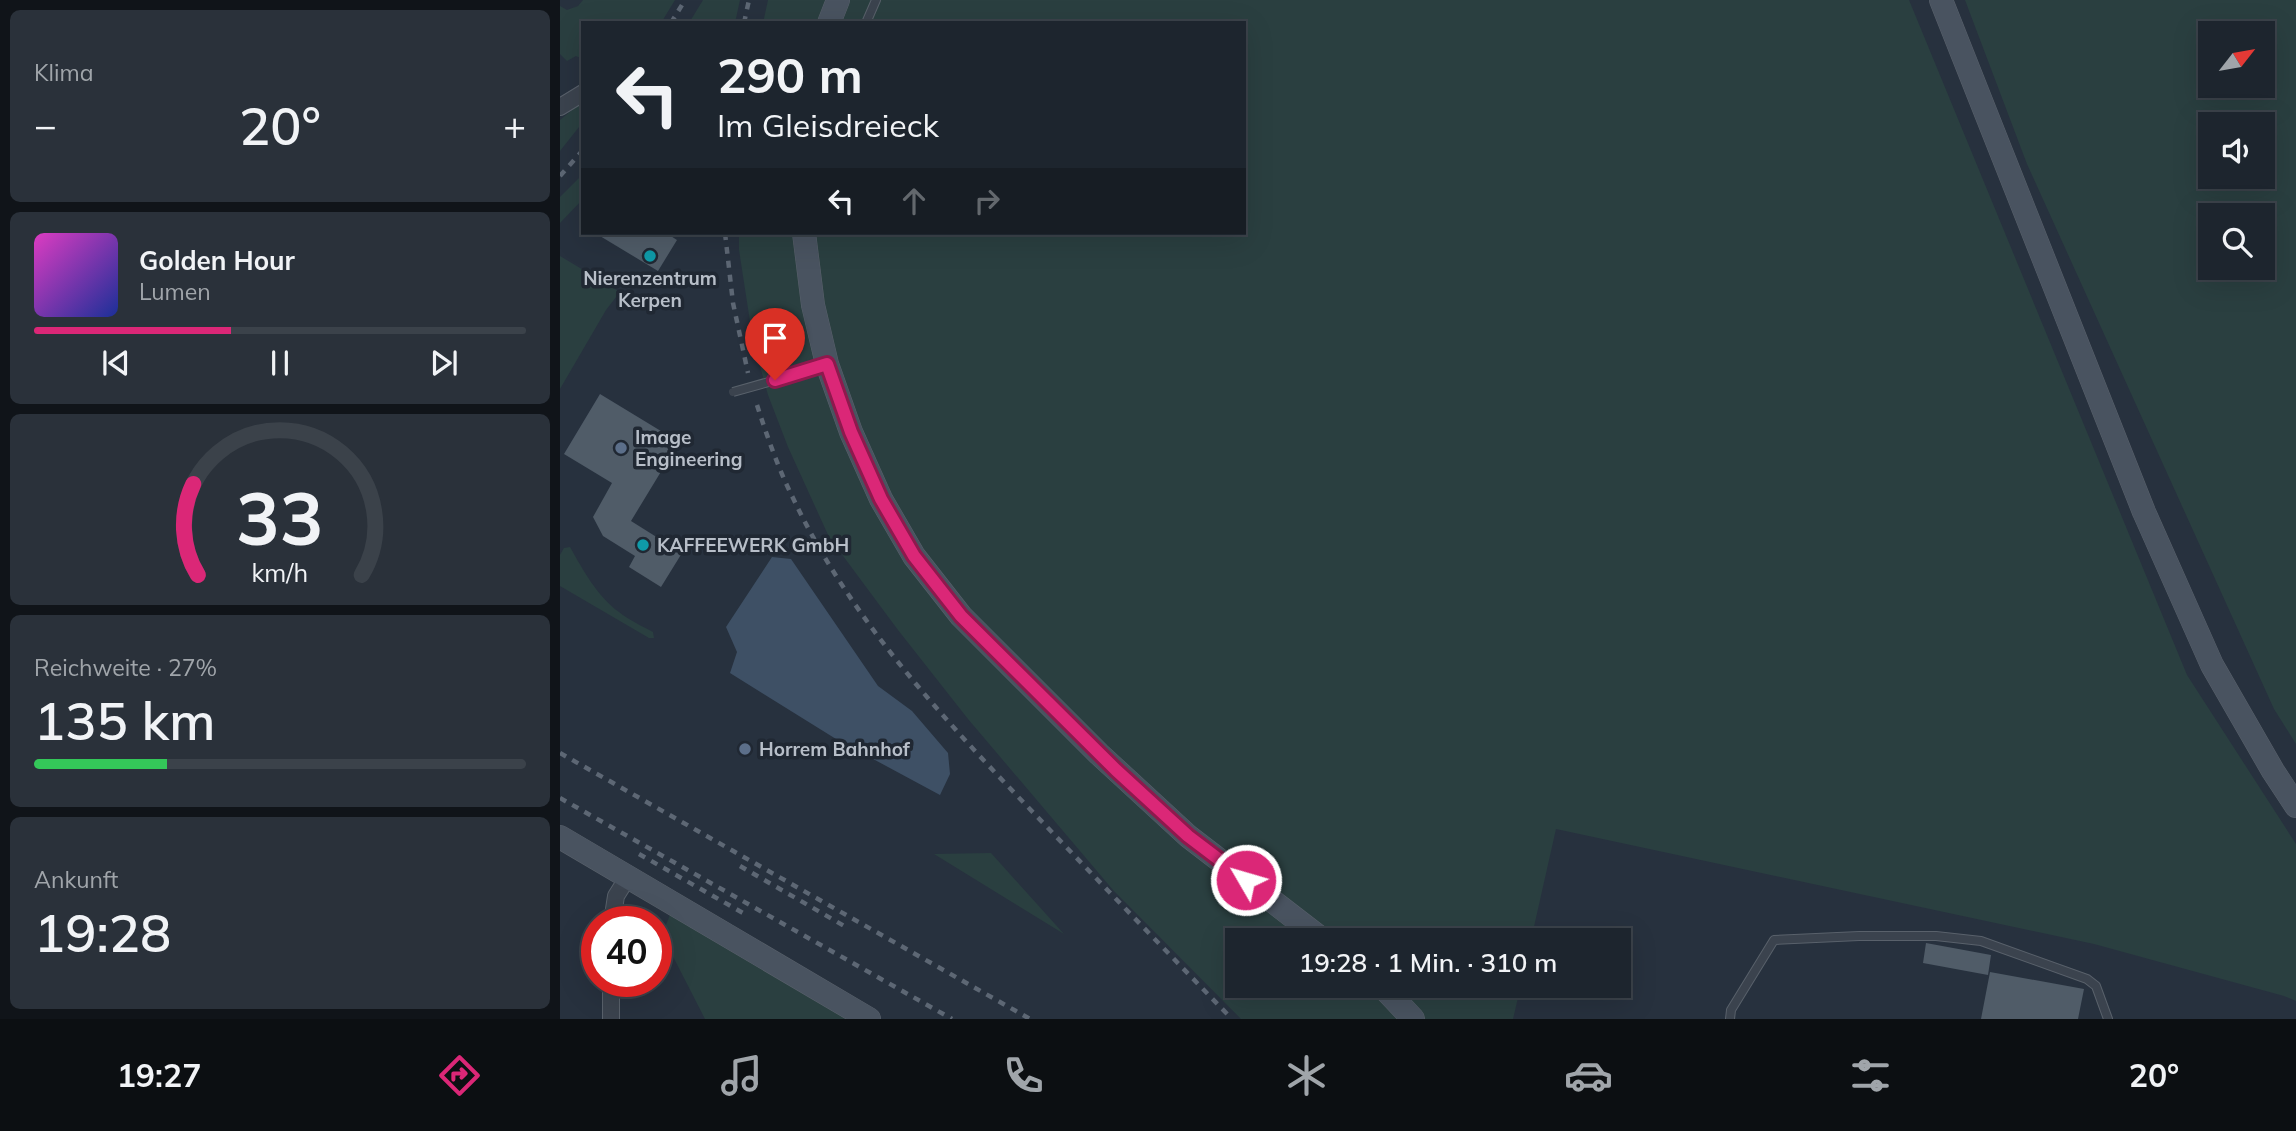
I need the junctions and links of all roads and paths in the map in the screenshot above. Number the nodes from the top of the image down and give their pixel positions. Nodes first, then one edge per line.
1 (838, 0) edge
2 (876, 0) edge
3 (1941, 0) edge
4 (830, 21) edge
5 (867, 21) edge
6 (581, 94) edge
7 (560, 107) edge
8 (804, 235) edge
9 (827, 364) junction
10 (733, 392) dead end
11 (2296, 806) edge
12 (560, 838) edge
13 (628, 877) junction
14 (614, 906) edge
15 (1307, 928) edge
16 (611, 997) edge
17 (1393, 998) edge
18 (611, 1019) edge
19 (869, 1019) edge
20 (1413, 1019) edge
21 (1730, 1019) edge
22 (2108, 1019) edge

1 - 4 street
2 - 5 lane
3 - 11 street
6 - 7 street
8 - 9 street
9 - 10 lane, bridge
9 - 15 street
12 - 13 street
13 - 14 street
13 - 19 street
16 - 18 street
17 - 20 street
21 - 22 lane

